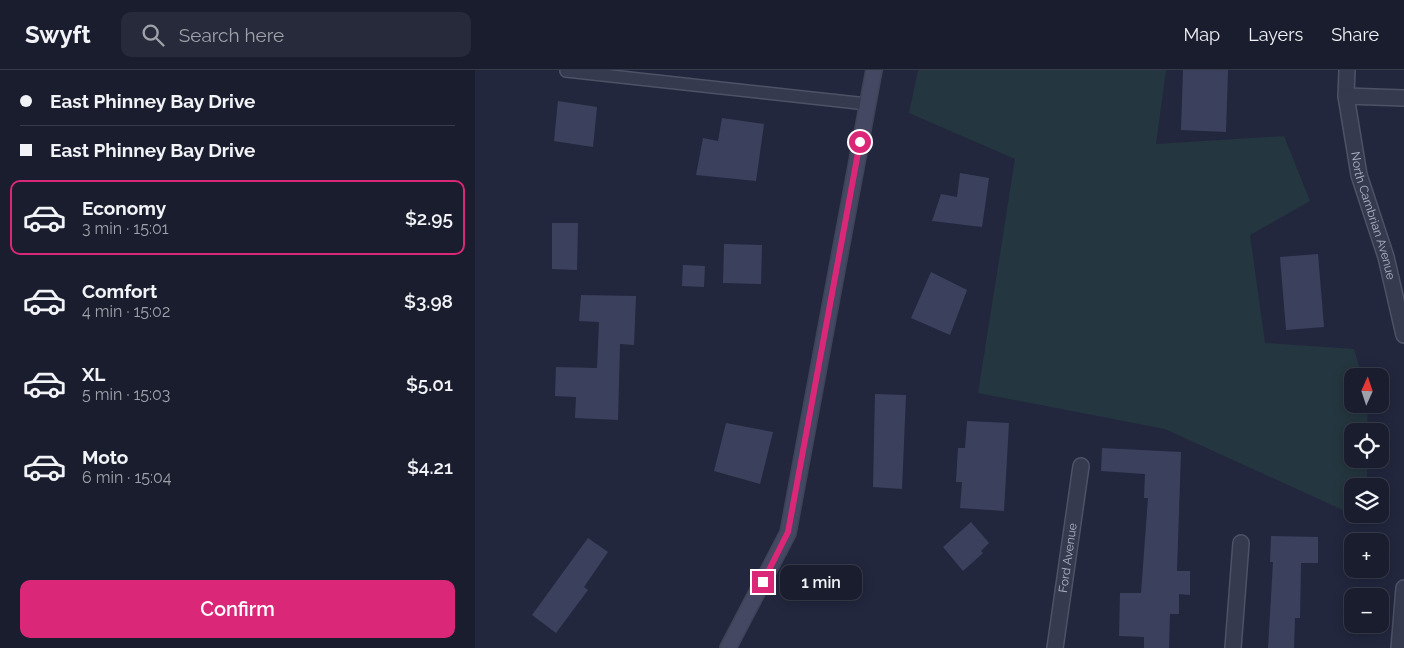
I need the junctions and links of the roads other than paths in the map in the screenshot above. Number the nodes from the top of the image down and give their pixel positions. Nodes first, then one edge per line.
1 (874, 70) edge
2 (1347, 70) edge
3 (566, 71) dead end
4 (1346, 96) junction
5 (1404, 98) edge
6 (867, 104) junction
7 (1404, 335) edge
8 (1081, 466) dead end
9 (1241, 543) dead end
10 (1404, 588) edge
11 (729, 648) edge
12 (1055, 648) edge
13 (1233, 648) edge
14 (1399, 648) edge

1 - 6 street
2 - 4 street, North Cambrian Avenue
3 - 6 lane
4 - 5 street
4 - 7 street, North Cambrian Avenue
6 - 11 street
8 - 12 street, Ford Avenue
9 - 13 street
10 - 14 street

